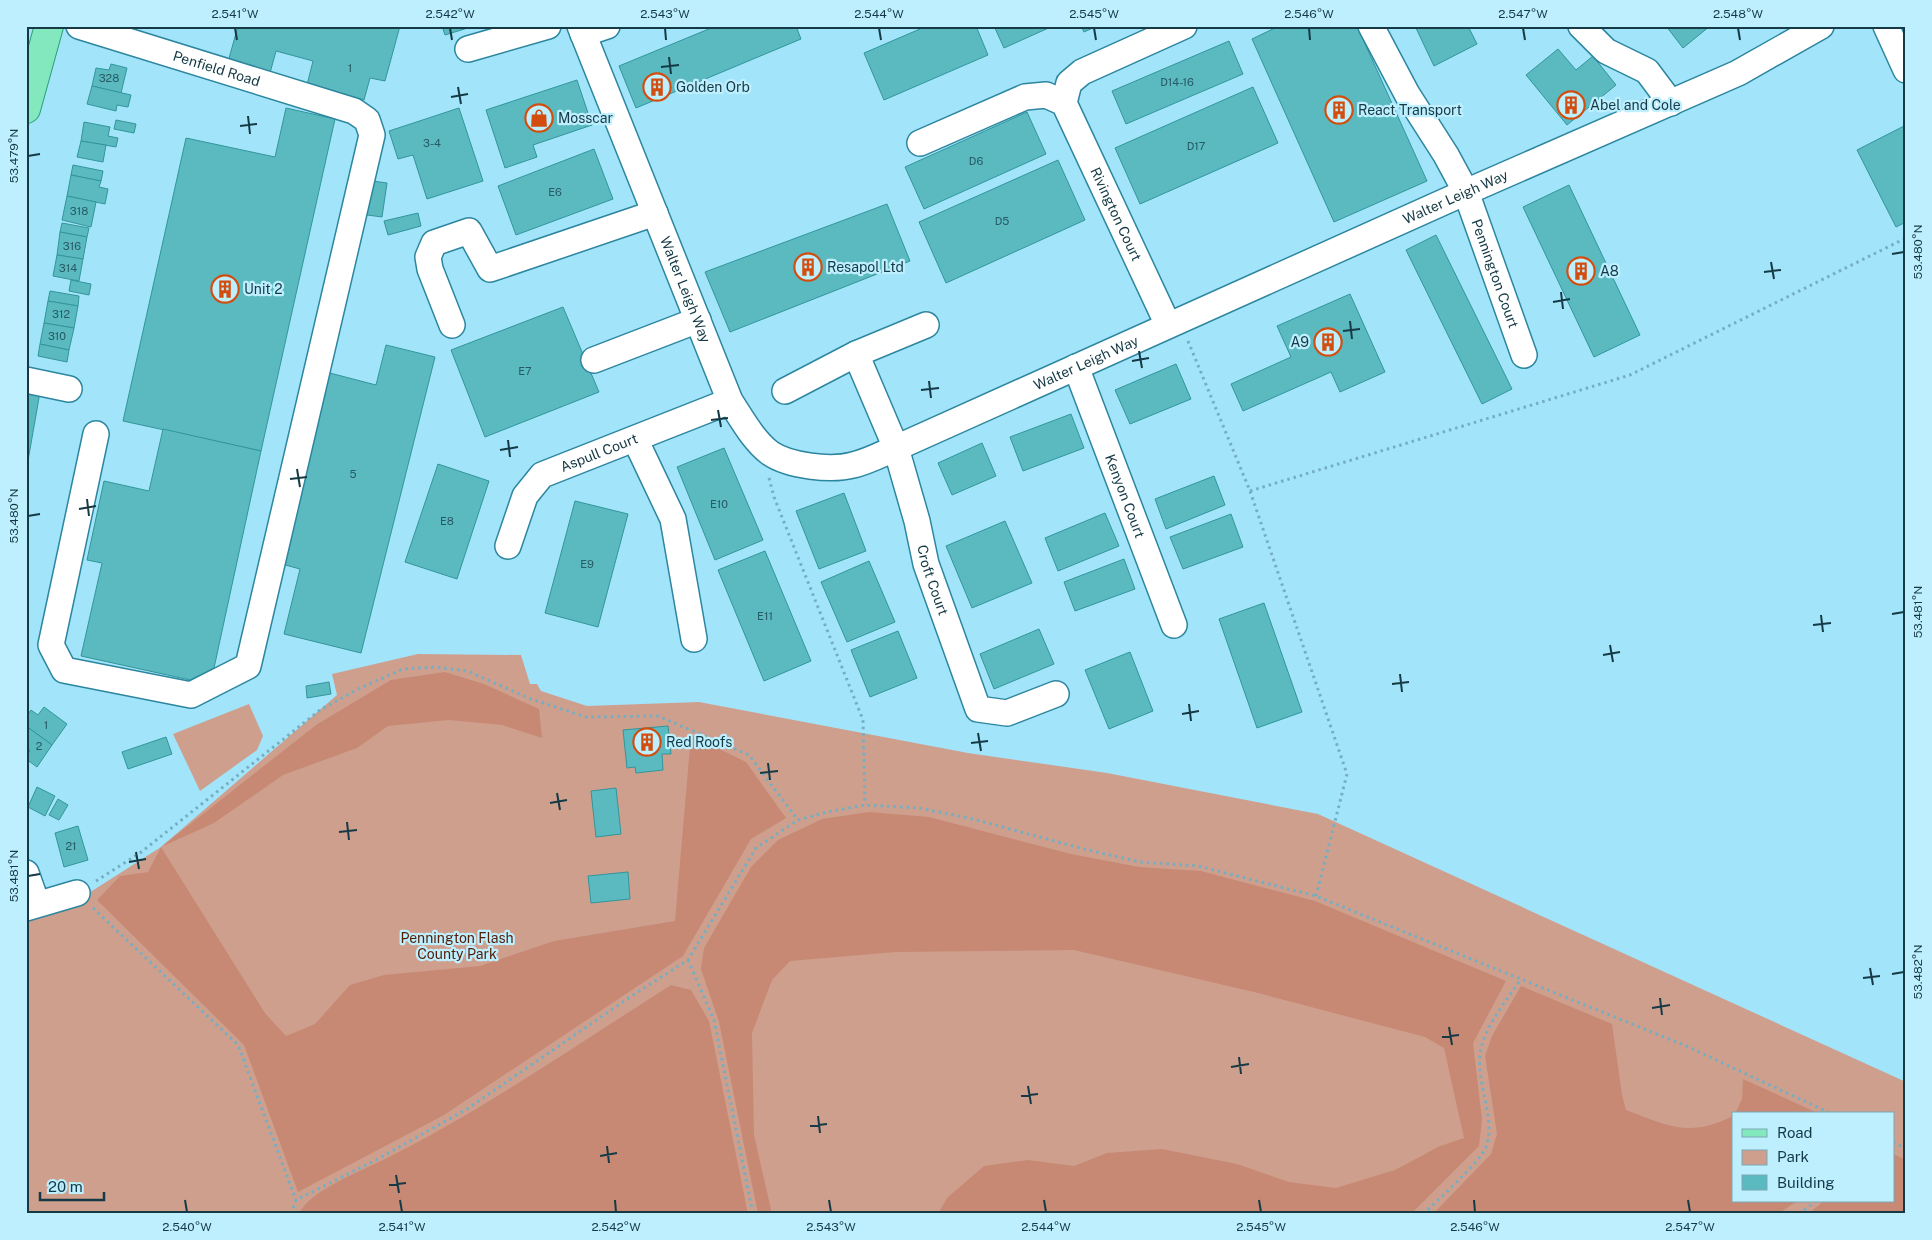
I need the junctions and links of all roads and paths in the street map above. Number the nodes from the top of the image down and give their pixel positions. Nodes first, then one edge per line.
1 (49, 26) edge
2 (79, 26) edge
3 (548, 26) edge
4 (607, 26) edge
5 (1184, 26) edge
6 (1371, 26) edge
7 (1581, 26) edge
8 (1821, 26) edge
9 (1886, 26) edge
10 (582, 30) edge
11 (146, 36) edge
12 (468, 49) dead end
13 (32, 60) edge
14 (1906, 70) edge
15 (1064, 103) junction
16 (1671, 103) junction
17 (26, 109) edge
18 (920, 143) dead end
19 (1466, 192) junction
20 (655, 213) junction
21 (1906, 238) edge
22 (698, 320) junction
23 (1173, 322) junction
24 (452, 325) dead end
25 (926, 325) dead end
26 (856, 354) junction
27 (1524, 355) dead end
28 (594, 360) dead end
29 (1076, 366) junction
30 (26, 380) edge
31 (68, 389) dead end
32 (785, 391) dead end
33 (730, 401) junction
34 (96, 434) dead end
35 (635, 438) junction
36 (896, 448) junction
37 (771, 453) junction
38 (1250, 491) junction
39 (508, 546) dead end
40 (1174, 625) dead end
41 (694, 639) dead end
42 (1056, 694) dead end
43 (865, 805) junction
44 (798, 820) junction
45 (26, 872) edge
46 (77, 893) junction
47 (1316, 896) junction
48 (32, 906) edge
49 (688, 960) junction
50 (1521, 979) junction
51 (1828, 1112) edge
52 (1894, 1143) edge
53 (1906, 1149) edge
54 (296, 1200) junction
55 (1815, 1202) edge
56 (291, 1214) edge
57 (753, 1214) edge
58 (1423, 1214) edge
59 (1799, 1214) edge

1 - 13 main road
2 - 11 street, Penfield Road
3 - 12 street
4 - 10 street
5 - 15 street
6 - 19 street, Pennington Court
7 - 16 street
8 - 16 street, Walter Leigh Way
9 - 14 street
10 - 20 street, Walter Leigh Way
11 - 34 street, Penfield Road
13 - 17 main road
15 - 18 street
15 - 23 street, Rivington Court
16 - 19 street, Walter Leigh Way
19 - 23 street, Walter Leigh Way
19 - 27 street, Pennington Court
20 - 22 street, Walter Leigh Way
20 - 24 street
21 - 38 path
22 - 28 street
22 - 33 street, Walter Leigh Way
23 - 29 street, Walter Leigh Way
23 - 38 path
25 - 26 street
26 - 32 street
26 - 36 street, Croft Court
29 - 36 street, Walter Leigh Way
29 - 40 street, Kenyon Court
30 - 31 street
33 - 35 street, Aspull Court
33 - 37 street, Walter Leigh Way
35 - 39 street, Aspull Court
35 - 41 street
36 - 37 street, Walter Leigh Way
36 - 42 street, Croft Court
37 - 43 path
38 - 47 path
43 - 44 path
43 - 47 path
44 - 46 path
44 - 49 path
45 - 48 street
46 - 48 street
46 - 54 path
47 - 50 path
49 - 54 path
49 - 57 path
50 - 51 path
50 - 58 path
52 - 53 path
54 - 56 path
55 - 59 path

